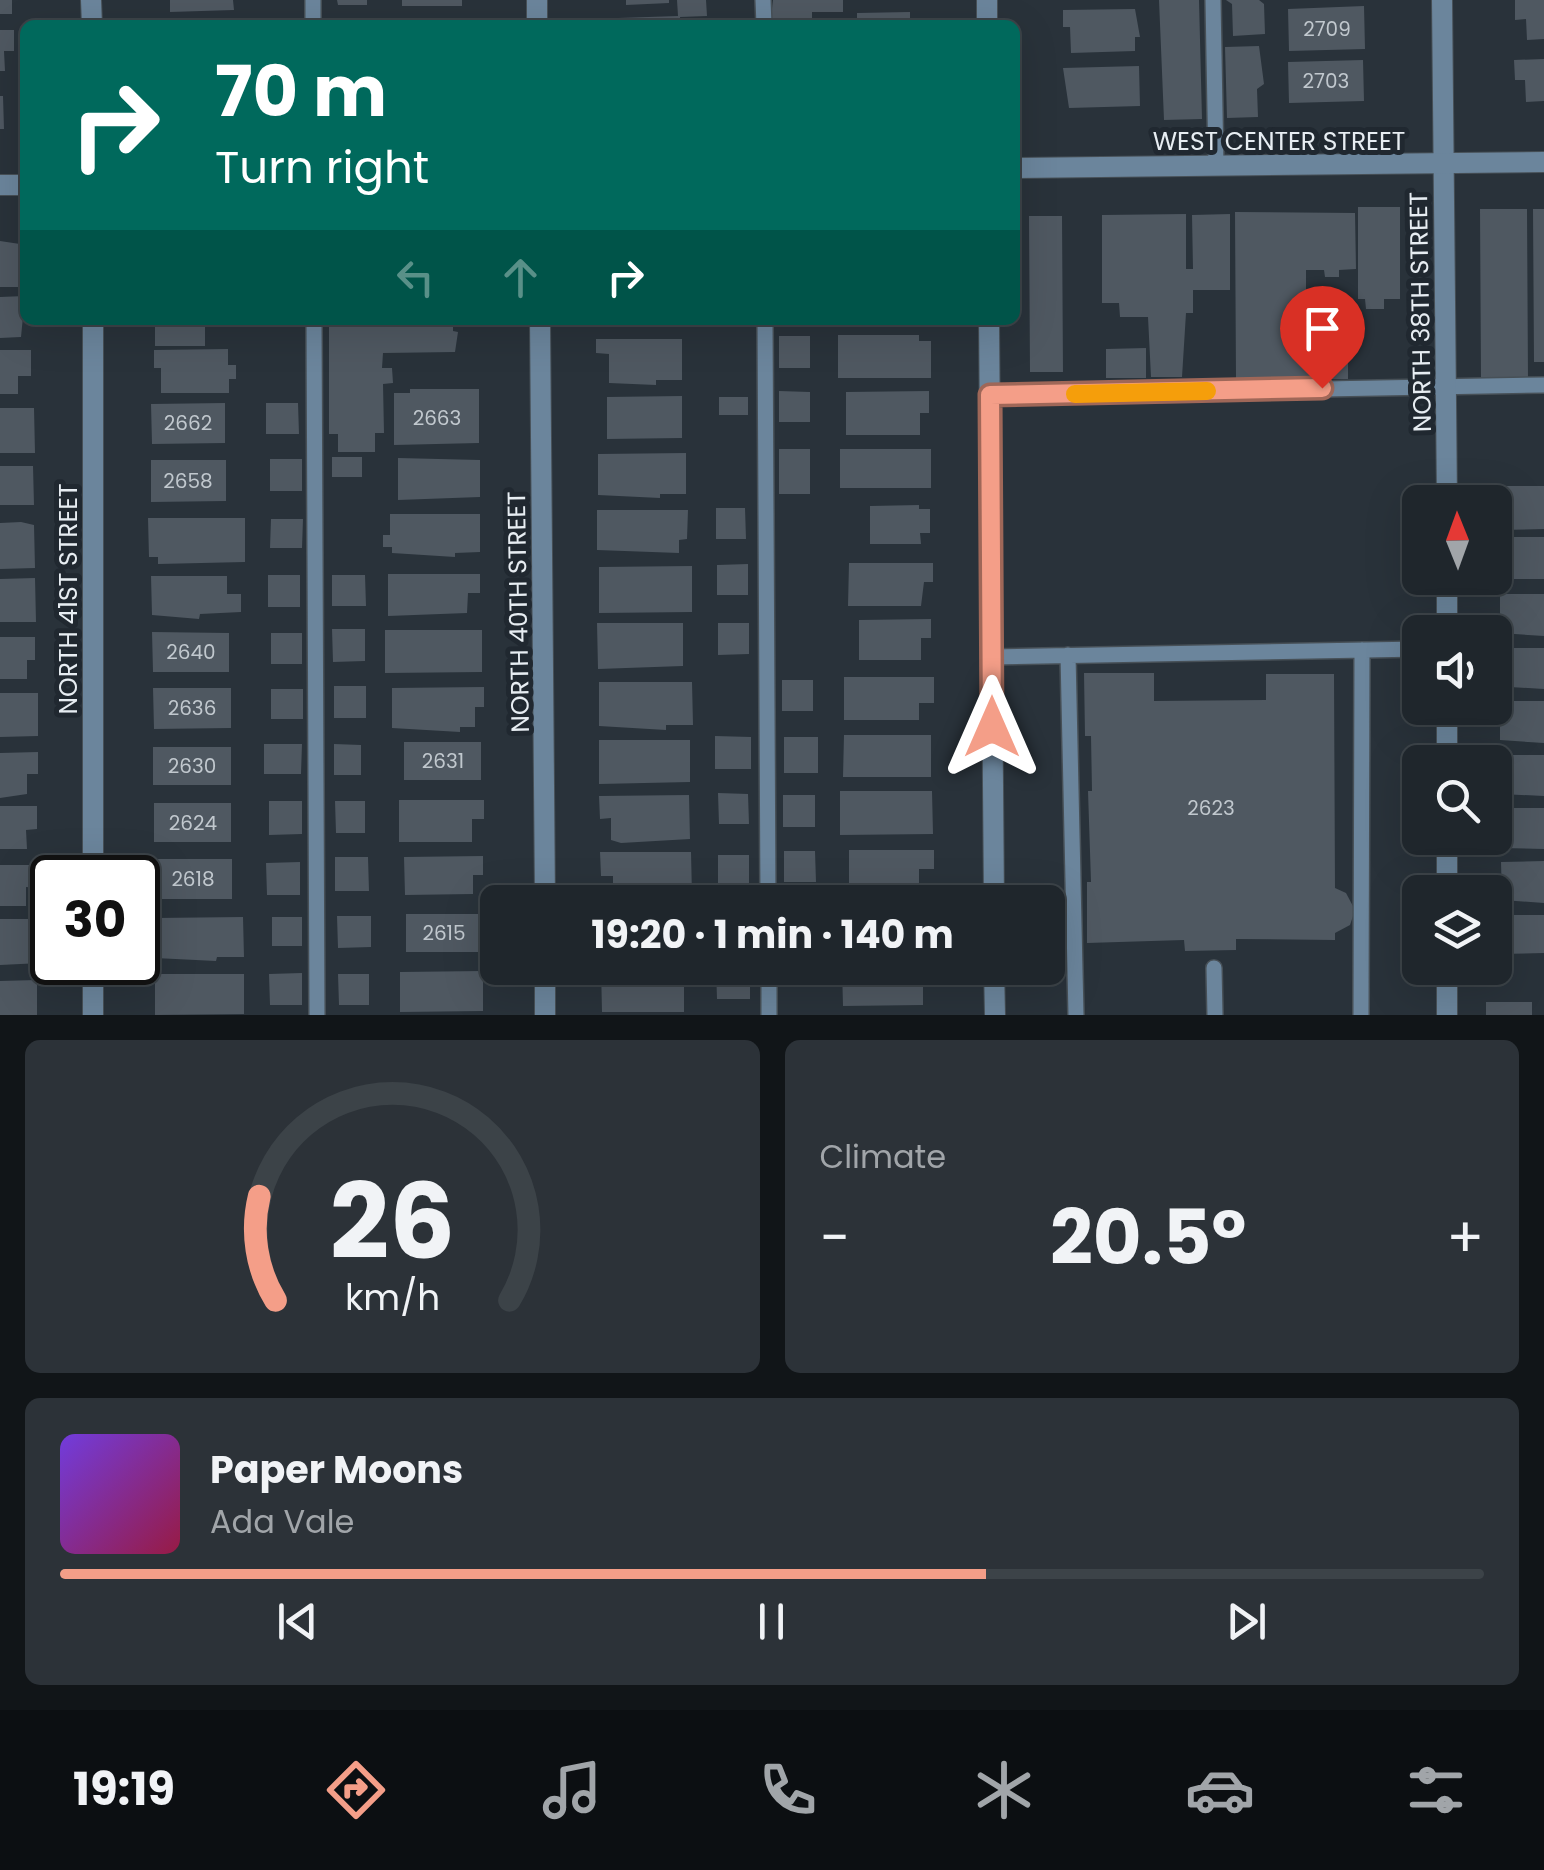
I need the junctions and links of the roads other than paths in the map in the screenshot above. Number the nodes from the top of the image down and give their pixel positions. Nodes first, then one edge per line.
1 (1212, 0) edge
2 (1442, 0) edge
3 (1544, 162) edge
4 (1442, 164) junction
5 (1216, 166) junction
6 (1020, 168) edge
7 (92, 325) edge
8 (314, 325) edge
9 (540, 325) edge
10 (765, 325) edge
11 (989, 325) edge
12 (1544, 384) edge
13 (1447, 386) junction
14 (990, 395) junction
15 (1447, 485) edge
16 (1402, 649) edge
17 (1362, 650) junction
18 (1068, 656) junction
19 (992, 657) junction
20 (93, 855) edge
21 (545, 885) edge
22 (768, 885) edge
23 (994, 885) edge
24 (1214, 968) dead end
25 (93, 985) edge
26 (545, 985) edge
27 (769, 985) edge
28 (994, 985) edge
29 (1448, 985) edge
30 (93, 1015) edge
31 (317, 1015) edge
32 (545, 1015) edge
33 (769, 1015) edge
34 (995, 1015) edge
35 (1076, 1015) edge
36 (1216, 1015) edge
37 (1362, 1015) edge
38 (1448, 1015) edge

1 - 5 lane
2 - 4 street, NORTH 38TH STREET
3 - 4 street, WEST CENTER STREET
4 - 5 street, WEST CENTER STREET
4 - 13 street, NORTH 38TH STREET
5 - 6 street, WEST CENTER STREET
7 - 20 street, NORTH 41ST STREET
8 - 31 lane
9 - 21 street, NORTH 40TH STREET
10 - 22 lane
11 - 14 street
12 - 13 lane
13 - 14 lane
13 - 15 street, NORTH 38TH STREET
14 - 19 street
16 - 17 lane
17 - 18 lane
17 - 37 lane
18 - 19 lane
18 - 35 lane
19 - 23 street
24 - 36 lane
25 - 30 street
26 - 32 street
27 - 33 lane
28 - 34 street
29 - 38 street

